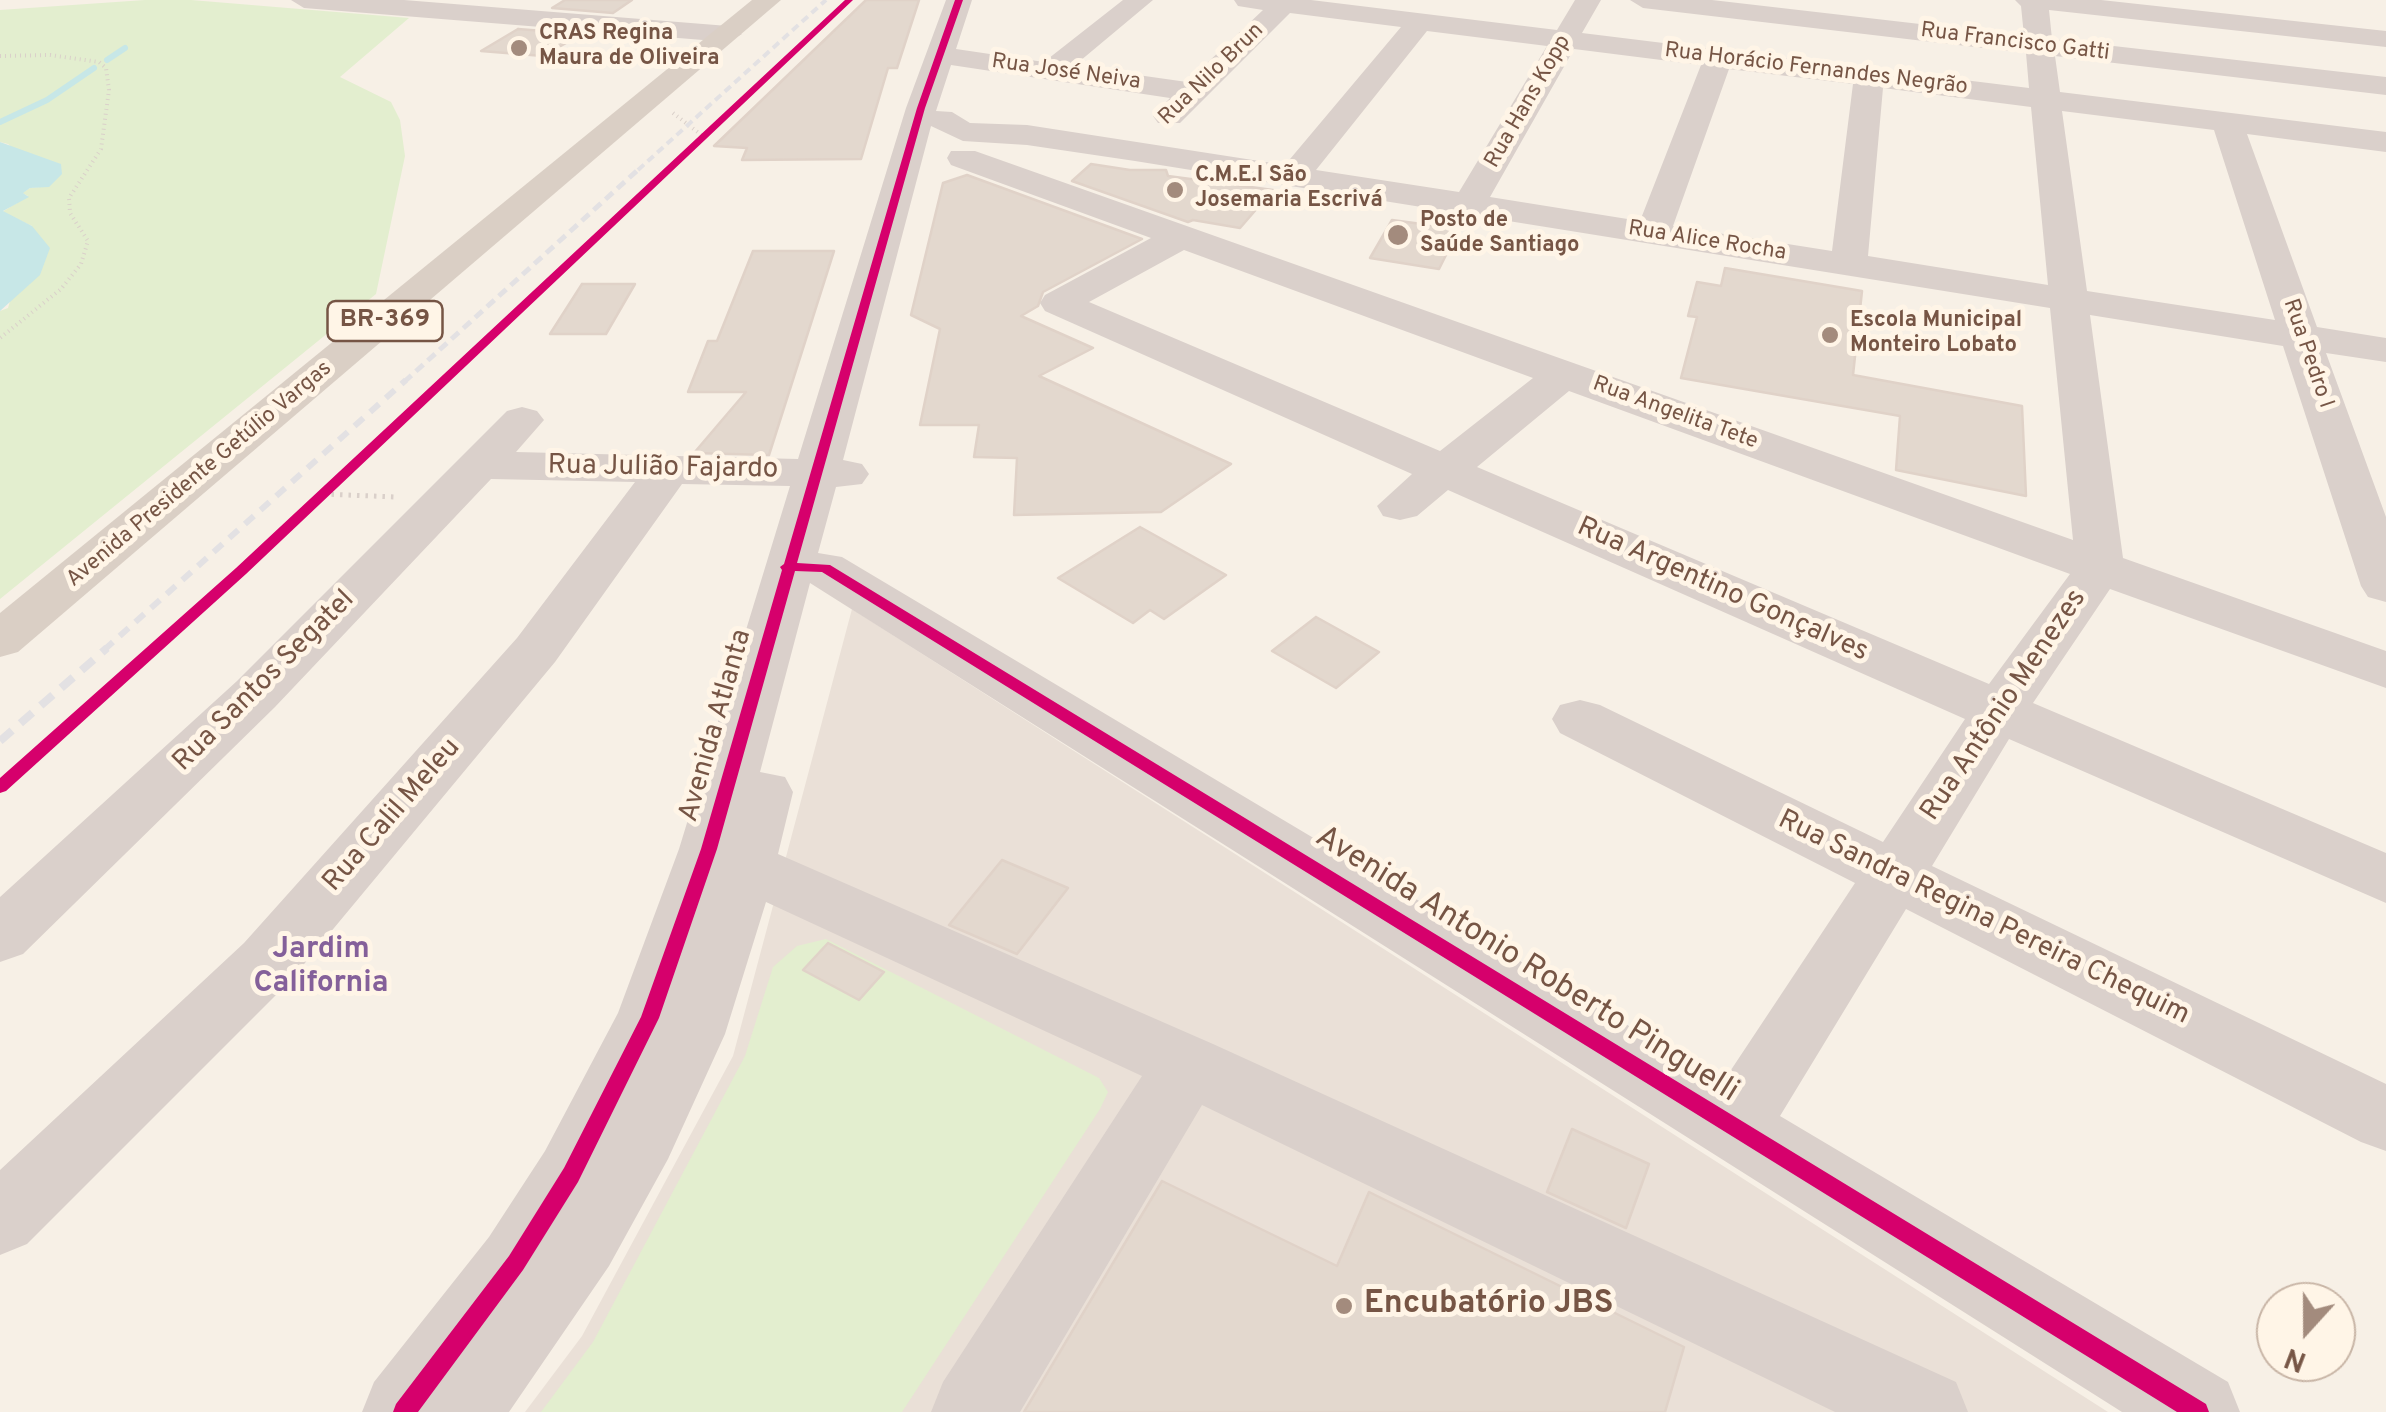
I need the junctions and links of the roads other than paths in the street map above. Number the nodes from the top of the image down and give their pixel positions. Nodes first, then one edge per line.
1 (304, 0) edge
2 (532, 0) edge
3 (706, 0) edge
4 (768, 0) edge
5 (960, 0) edge
6 (1140, 0) edge
7 (1246, 0) edge
8 (1588, 0) edge
9 (1644, 0) edge
10 (2032, 0) edge
11 (365, 2) edge
12 (1287, 2) edge
13 (505, 16) junction
14 (1421, 22) junction
15 (2361, 22) edge
16 (667, 29) junction
17 (728, 34) junction
18 (1566, 39) junction
19 (2038, 46) junction
20 (939, 55) junction
21 (1718, 58) junction
22 (1050, 71) junction
23 (1869, 77) junction
24 (2386, 84) edge
25 (1193, 92) junction
26 (2044, 99) junction
27 (2227, 122) junction
28 (950, 141) junction
29 (2386, 142) edge
30 (1134, 151) junction
31 (1293, 176) junction
32 (1469, 204) junction
33 (1654, 233) junction
34 (1182, 236) junction
35 (1849, 264) junction
36 (2068, 299) junction
37 (2301, 336) junction
38 (2386, 350) edge
39 (1564, 374) junction
40 (522, 420) dead end
41 (669, 469) junction
42 (1445, 470) junction
43 (832, 473) junction
44 (463, 482) junction
45 (1400, 506) dead end
46 (806, 568) junction
47 (2100, 568) junction
48 (2386, 586) edge
49 (0, 640) edge
50 (2386, 670) edge
51 (1998, 712) junction
52 (1580, 719) dead end
53 (726, 857) junction
54 (1893, 874) junction
55 (2386, 880) edge
56 (0, 936) edge
57 (1188, 1064) junction
58 (2386, 1119) edge
59 (1734, 1126) junction
60 (0, 1219) edge
61 (404, 1412) edge
62 (459, 1412) edge
63 (974, 1412) edge
64 (1926, 1412) edge
65 (2198, 1412) edge

1 - 11 street
2 - 13 street
3 - 16 street
4 - 17 main road, Avenida Presidente Getúlio Vargas / BR-369
5 - 20 street, Avenida Atlanta
6 - 22 street
7 - 12 street, Rua Horácio Fernandes Negrão
8 - 18 street, Rua Hans Kopp
9 - 19 street, Rua Francisco Gatti
10 - 15 street
10 - 19 street, Rua Antônio Menezes
11 - 13 street
12 - 14 street, Rua Horácio Fernandes Negrão
12 - 25 street, Rua Nilo Brun
13 - 16 street
14 - 18 street, Rua Horácio Fernandes Negrão
14 - 31 street
15 - 24 street
16 - 17 street
17 - 49 main road, Avenida Presidente Getúlio Vargas / BR-369
18 - 21 street, Rua Horácio Fernandes Negrão
18 - 32 street, Rua Hans Kopp
19 - 24 street, Rua Francisco Gatti
19 - 26 street, Rua Antônio Menezes
20 - 22 street, Rua José Neiva
20 - 28 street, Avenida Atlanta
21 - 23 street, Rua Horácio Fernandes Negrão
21 - 33 street
22 - 25 street, Rua José Neiva
23 - 26 street, Rua Horácio Fernandes Negrão
23 - 35 street
25 - 30 street, Rua Nilo Brun
26 - 27 street, Rua Horácio Fernandes Negrão
26 - 36 street, Rua Antônio Menezes
27 - 29 street, Rua Horácio Fernandes Negrão
27 - 37 street, Rua Pedro I
28 - 30 street, Rua Alice Rocha
28 - 34 street, Rua Angelita Tete
28 - 43 street, Avenida Atlanta
30 - 31 street, Rua Alice Rocha
31 - 32 street, Rua Alice Rocha
32 - 33 street, Rua Alice Rocha
33 - 35 street, Rua Alice Rocha
34 - 39 street, Rua Angelita Tete
34 - 42 street, Rua Argentino Gonçalves
35 - 36 street, Rua Alice Rocha
36 - 37 street, Rua Alice Rocha
36 - 47 street, Rua Antônio Menezes
37 - 38 street, Rua Alice Rocha
37 - 48 street, Rua Pedro I
39 - 42 street
39 - 47 street, Rua Angelita Tete
40 - 44 street, Rua Santos Segatel
41 - 43 street, Rua Julião Fajardo
41 - 44 street, Rua Julião Fajardo
41 - 60 street, Rua Calil Meleu
42 - 45 street
42 - 51 street, Rua Argentino Gonçalves
43 - 46 street, Avenida Atlanta
44 - 56 street, Rua Santos Segatel
46 - 53 street, Avenida Atlanta
46 - 59 street, Avenida Antonio Roberto Pinguelli
47 - 50 street, Rua Angelita Tete
47 - 51 street, Rua Antônio Menezes
51 - 54 street, Rua Antônio Menezes
51 - 55 street, Rua Argentino Gonçalves
52 - 54 street, Rua Sandra Regina Pereira Chequim
53 - 57 street
53 - 61 street, Avenida Atlanta
53 - 62 street, Avenida Atlanta
54 - 58 street, Rua Sandra Regina Pereira Chequim
54 - 59 street, Rua Antônio Menezes
57 - 63 street
57 - 64 street
59 - 65 street, Avenida Antonio Roberto Pinguelli

